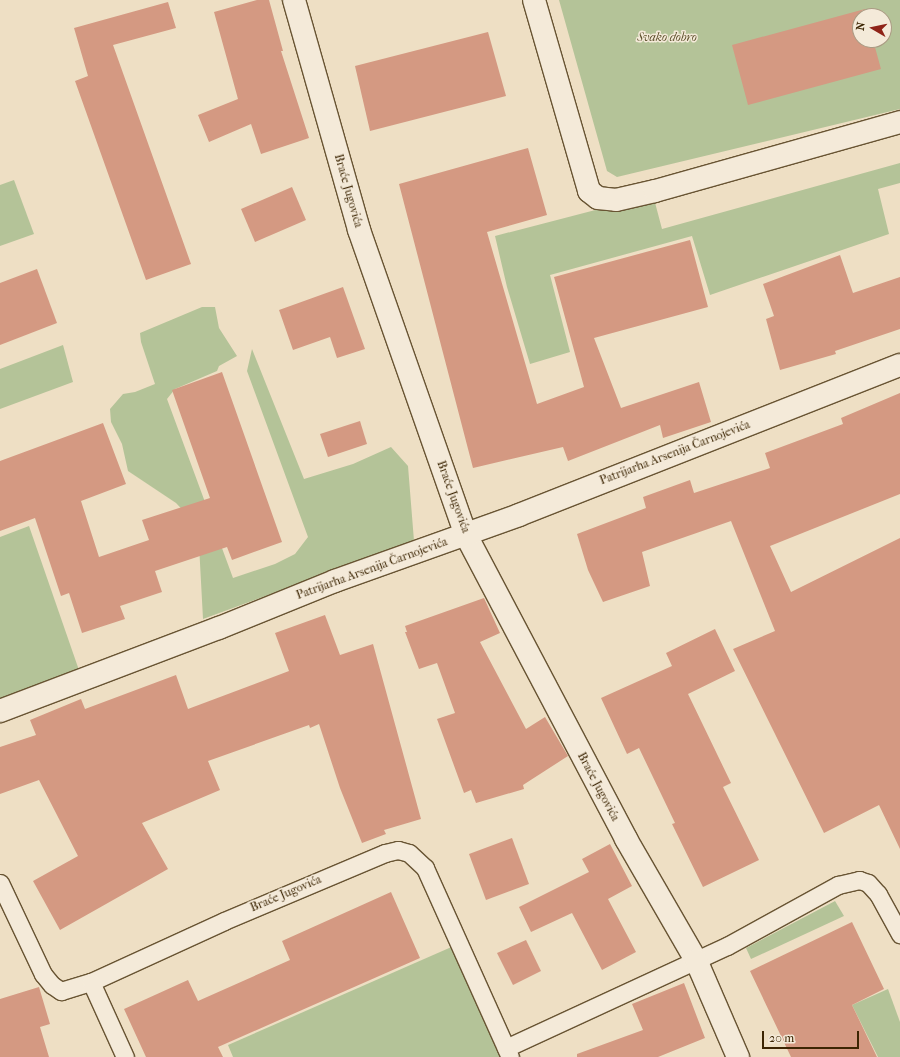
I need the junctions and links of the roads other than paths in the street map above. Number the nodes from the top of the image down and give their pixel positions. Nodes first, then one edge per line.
1 (294, 0) edge
2 (534, 0) edge
3 (900, 122) edge
4 (900, 365) edge
5 (466, 535) junction
6 (0, 711) edge
7 (0, 883) edge
8 (900, 934) edge
9 (696, 960) junction
10 (91, 982) junction
11 (508, 1052) edge
12 (125, 1057) edge
13 (738, 1057) edge

1 - 5 street, Braće Jugovića
2 - 3 street
4 - 5 street, Patrijarha Arsenija Čarnojevića
5 - 6 street, Patrijarha Arsenija Čarnojevića
5 - 9 street, Braće Jugovića
7 - 10 lane, Braće Jugovića
8 - 9 lane, Braće Jugovića
9 - 11 lane, Braće Jugovića
9 - 13 street, Braće Jugovića
10 - 11 lane, Braće Jugovića
10 - 12 lane

